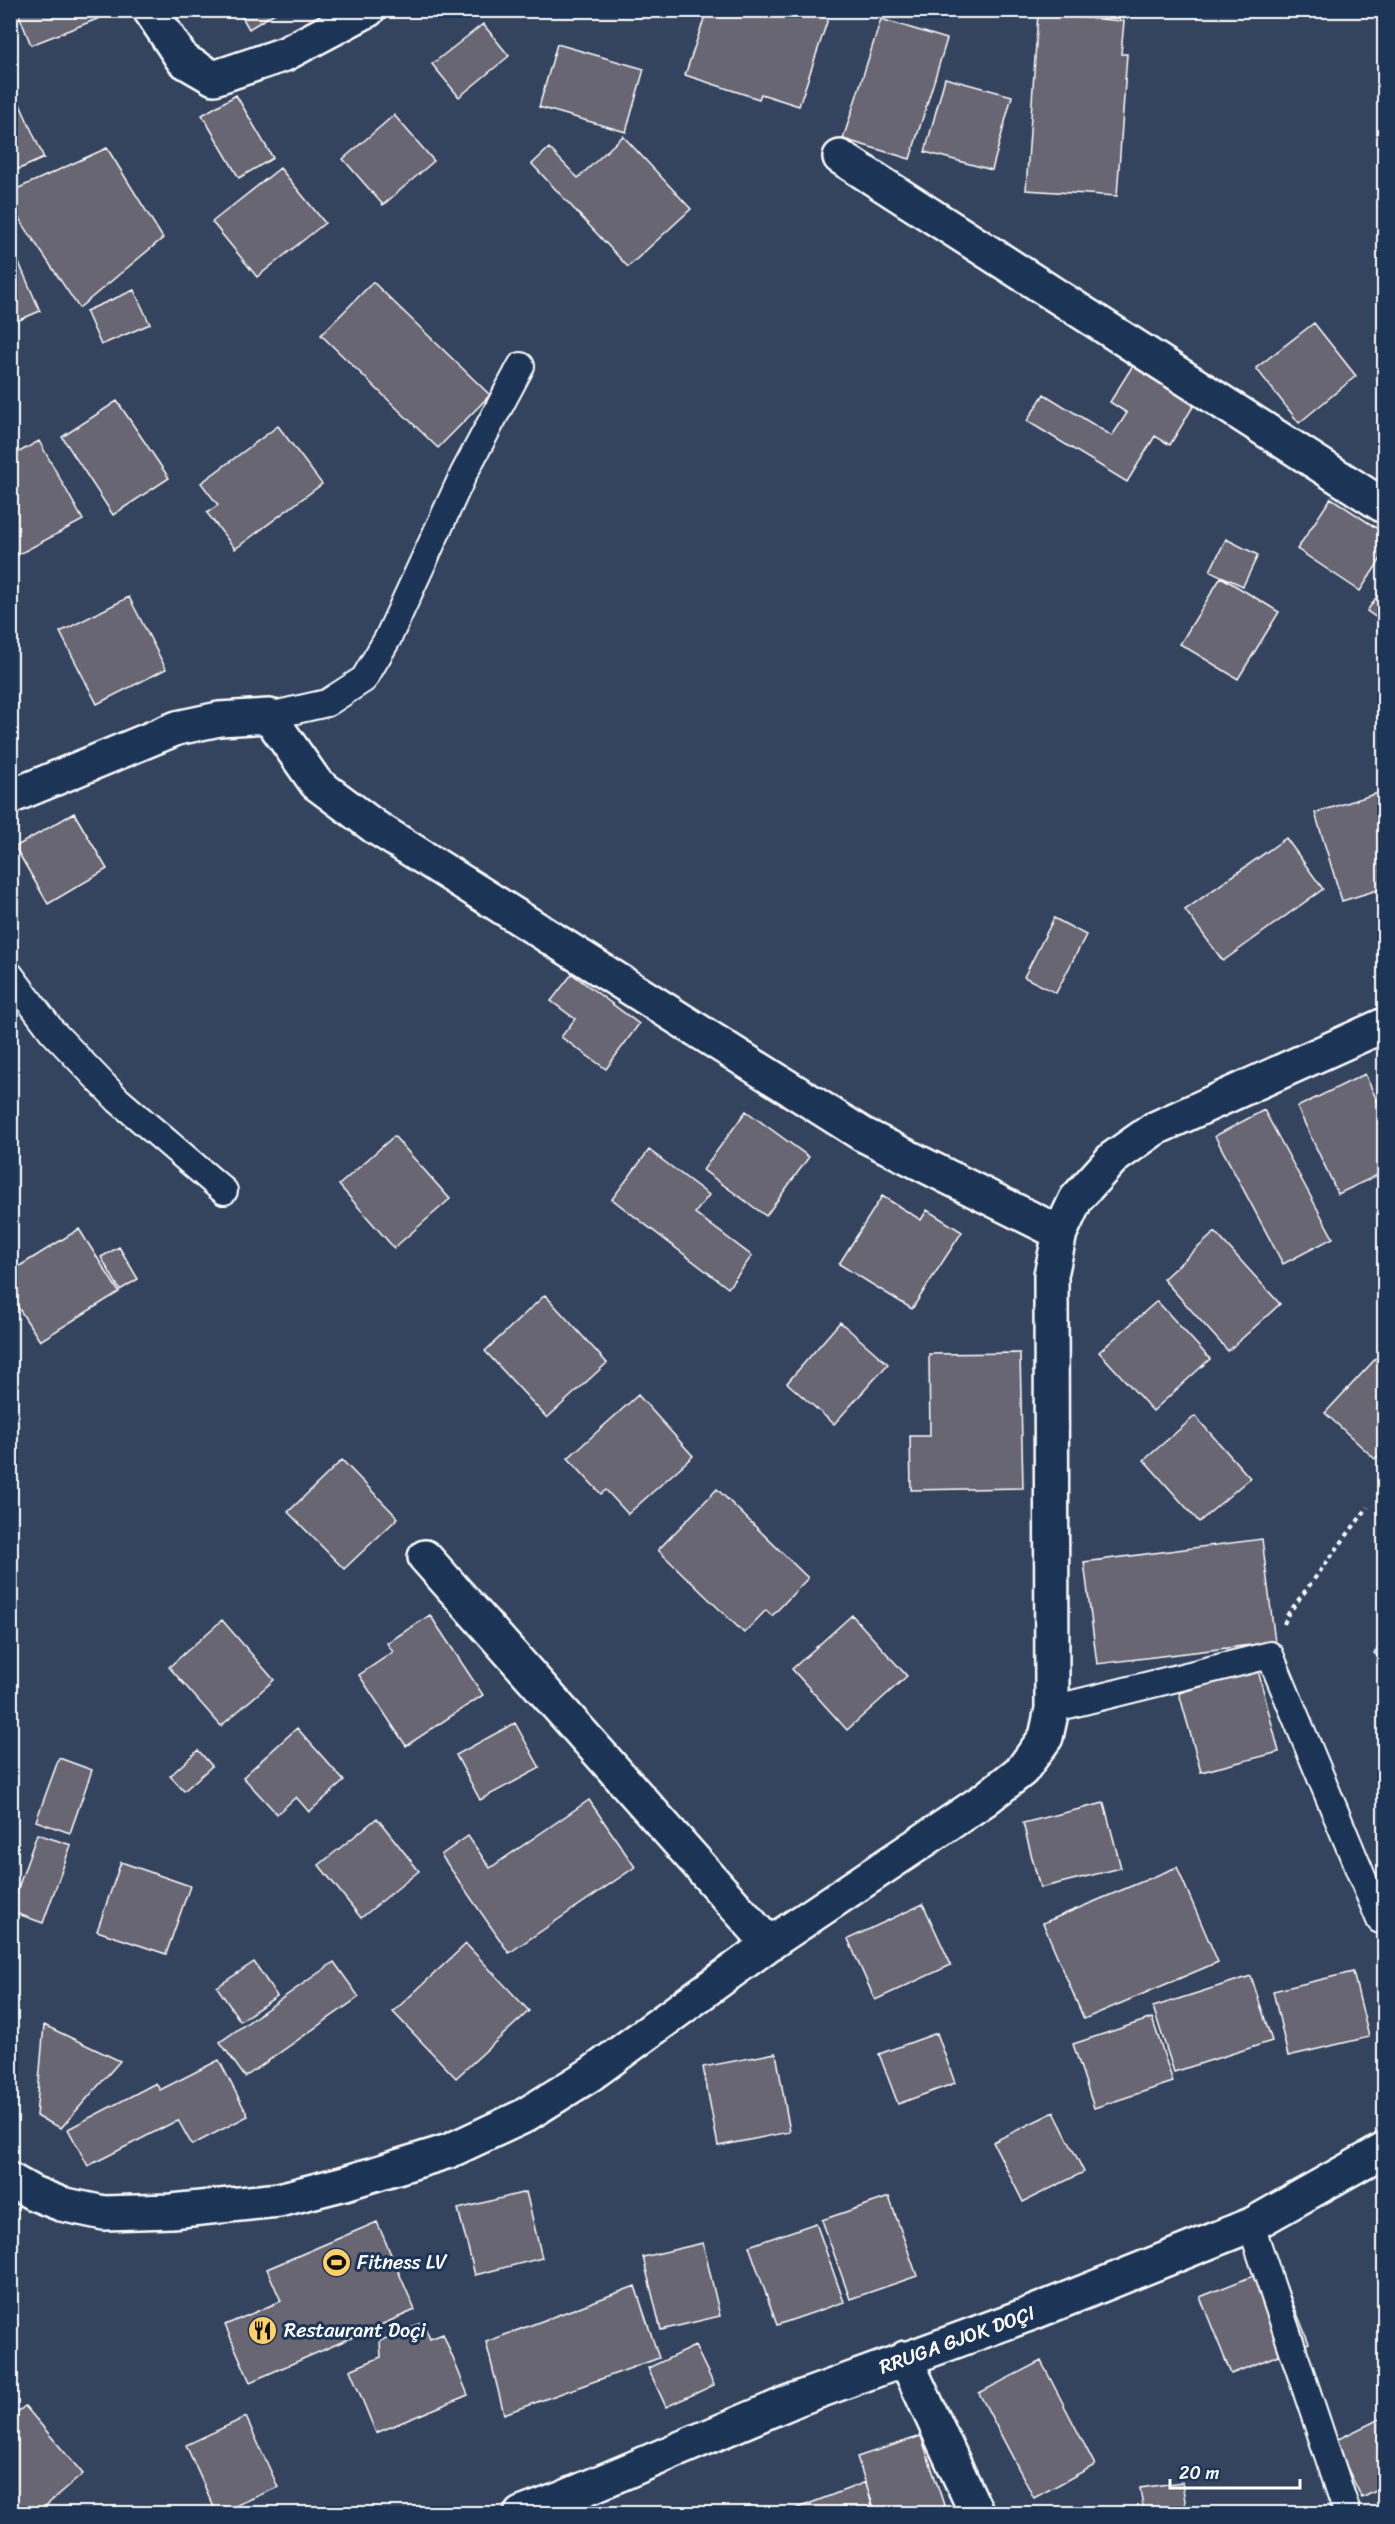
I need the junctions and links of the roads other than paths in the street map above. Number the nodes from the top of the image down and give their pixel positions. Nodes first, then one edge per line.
1 (150, 10) edge
2 (368, 10) edge
3 (840, 157) dead end
4 (521, 366) dead end
5 (1384, 506) edge
6 (269, 716) junction
7 (10, 797) edge
8 (10, 975) edge
9 (1384, 1025) edge
10 (224, 1191) dead end
11 (1060, 1233) junction
12 (425, 1557) dead end
13 (1052, 1708) junction
14 (1380, 1920) dead end
15 (769, 1944) junction
16 (1384, 2150) edge
17 (10, 2180) edge
18 (1251, 2225) junction
19 (905, 2358) junction
20 (564, 2506) edge
21 (1345, 2506) dead end
22 (521, 2514) edge
23 (977, 2514) edge

1 - 2 street
3 - 5 street
4 - 6 lane
6 - 7 street
6 - 11 street
8 - 10 lane
9 - 11 street
11 - 13 street
12 - 15 street
13 - 14 lane
13 - 15 street
15 - 17 street
16 - 18 street, RRUGA GJOK DOÇI
18 - 19 street, RRUGA GJOK DOÇI
18 - 21 lane
19 - 20 street, RRUGA GJOK DOÇI
19 - 23 street
20 - 22 street, RRUGA GJOK DOÇI

